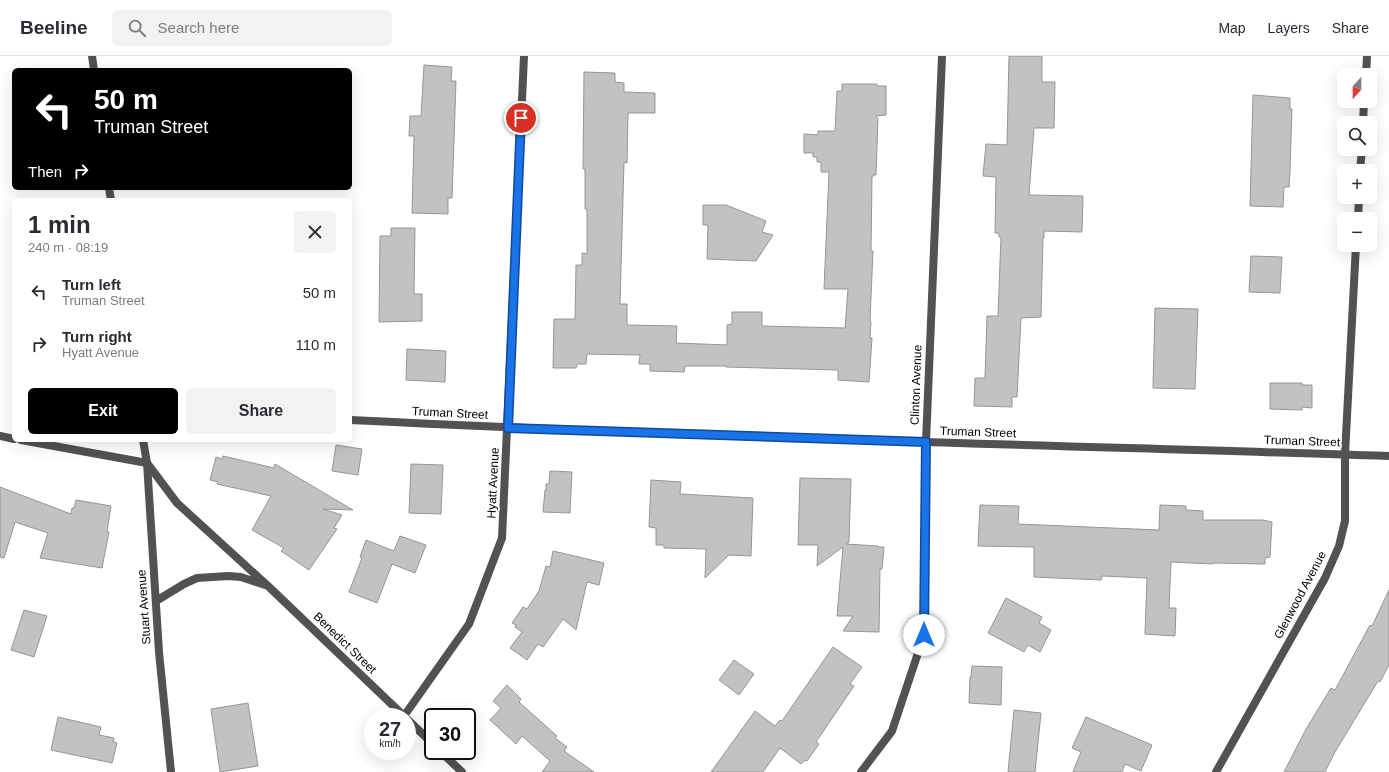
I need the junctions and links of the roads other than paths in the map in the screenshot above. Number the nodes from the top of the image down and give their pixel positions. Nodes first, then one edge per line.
1 (92, 56) edge
2 (524, 56) edge
3 (942, 56) edge
4 (1367, 56) edge
5 (94, 68) edge
6 (1366, 68) edge
7 (1356, 252) edge
8 (352, 420) edge
9 (508, 428) junction
10 (0, 436) edge
11 (12, 439) edge
12 (32, 442) edge
13 (143, 442) edge
14 (926, 442) junction
15 (1345, 454) junction
16 (1389, 456) edge
17 (147, 463) junction
18 (268, 586) junction
19 (156, 601) junction
20 (396, 708) edge
21 (411, 708) edge
22 (416, 728) edge
23 (424, 735) edge
24 (449, 760) edge
25 (171, 772) edge
26 (462, 772) edge
27 (861, 772) edge
28 (1216, 772) edge

1 - 5 street
2 - 9 street, Hyatt Avenue
3 - 14 street, Clinton Avenue
4 - 6 street
7 - 15 street, Glenwood Avenue
8 - 9 street, Truman Street
9 - 14 street, Truman Street
9 - 21 street, Hyatt Avenue
10 - 11 street
12 - 17 street
13 - 17 street, Stuart Avenue
14 - 15 street, Truman Street
14 - 27 street, Clinton Avenue
15 - 16 street, Truman Street
15 - 28 street, Glenwood Avenue
17 - 18 street, Benedict Street
17 - 19 street, Stuart Avenue
18 - 19 street, Benedict Street
18 - 20 street, Benedict Street
19 - 25 street, Stuart Avenue
22 - 23 street, Benedict Street
24 - 26 street

